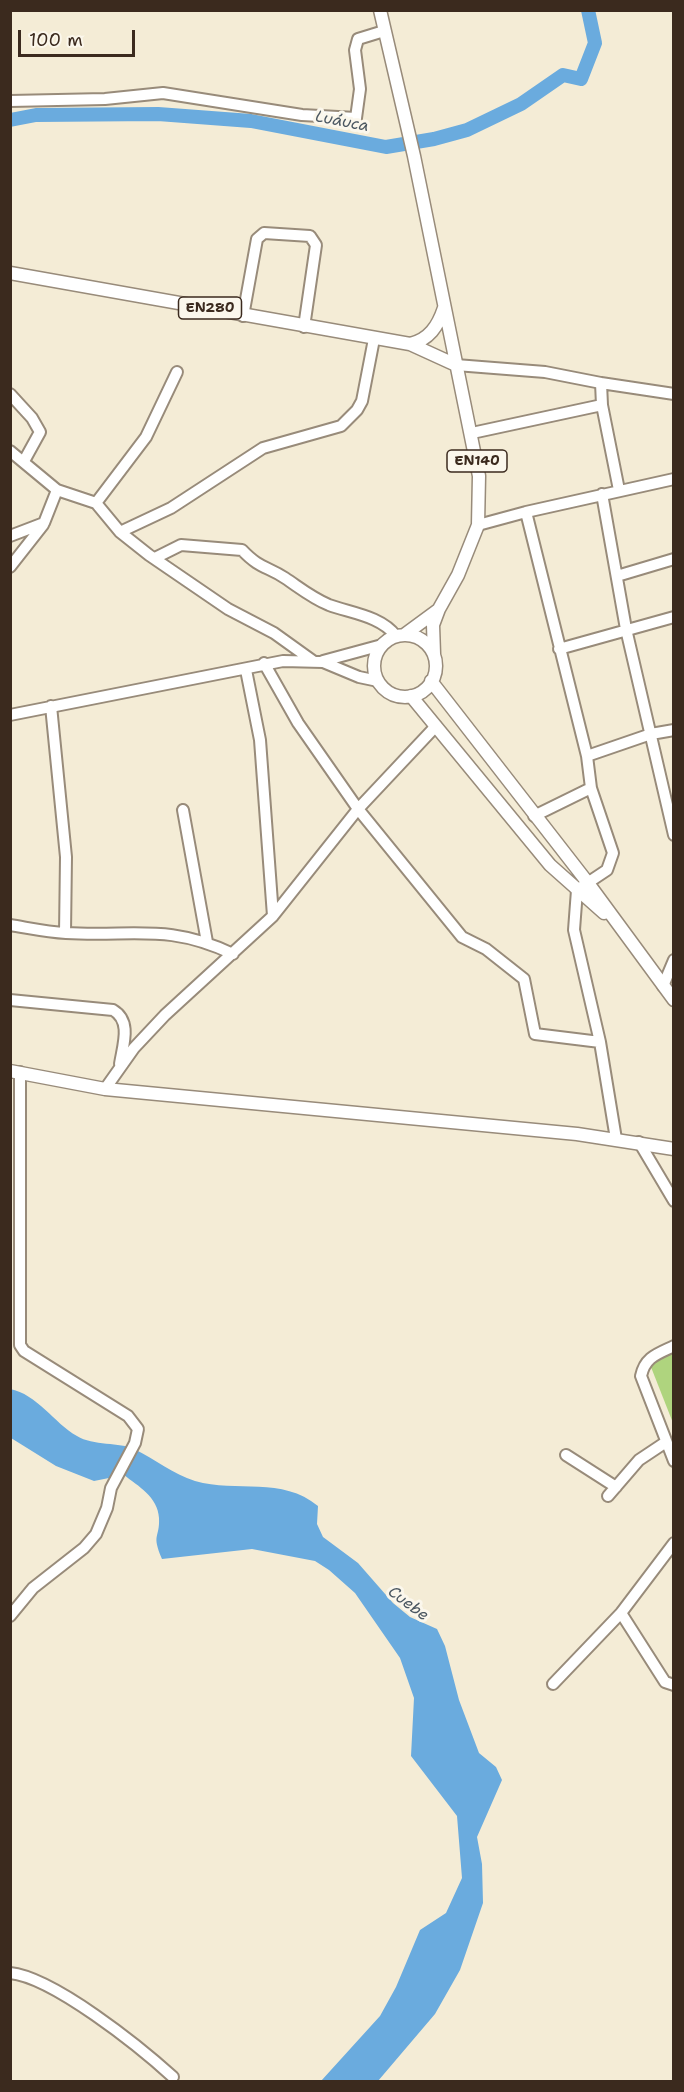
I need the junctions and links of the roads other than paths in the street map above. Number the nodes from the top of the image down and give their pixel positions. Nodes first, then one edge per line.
1 (380, 10) edge
2 (384, 31) junction
3 (10, 101) edge
4 (10, 273) edge
5 (444, 307) junction
6 (243, 316) junction
7 (304, 327) junction
8 (374, 339) junction
9 (410, 344) junction
10 (456, 365) junction
11 (177, 372) dead end
12 (601, 383) junction
13 (10, 394) edge
14 (674, 394) edge
15 (602, 405) junction
16 (472, 433) junction
17 (10, 451) edge
18 (24, 461) junction
19 (674, 479) edge
20 (57, 490) junction
21 (619, 490) junction
22 (602, 494) junction
23 (96, 503) junction
24 (526, 512) junction
25 (44, 523) junction
26 (478, 525) junction
27 (120, 532) junction
28 (10, 537) edge
29 (155, 558) junction
30 (674, 559) edge
31 (10, 567) edge
32 (617, 576) junction
33 (439, 609) junction
34 (674, 617) edge
35 (626, 629) junction
36 (400, 635) junction
37 (382, 645) junction
38 (559, 650) junction
39 (434, 654) junction
40 (318, 661) junction
41 (264, 663) junction
42 (246, 670) junction
43 (378, 681) junction
44 (431, 681) junction
45 (411, 696) junction
46 (51, 706) junction
47 (10, 715) edge
48 (436, 726) junction
49 (674, 730) edge
50 (651, 734) junction
51 (587, 756) junction
52 (591, 788) junction
53 (358, 809) junction
54 (183, 810) dead end
55 (534, 816) junction
56 (674, 835) edge
57 (588, 883) junction
58 (577, 890) junction
59 (273, 916) junction
60 (616, 923) junction
61 (10, 925) edge
62 (65, 933) junction
63 (207, 942) junction
64 (233, 954) junction
65 (674, 960) edge
66 (663, 986) junction
67 (10, 1000) edge
68 (674, 1000) edge
69 (600, 1042) junction
70 (120, 1067) junction
71 (15, 1071) edge
72 (105, 1089) junction
73 (616, 1139) junction
74 (639, 1142) junction
75 (674, 1149) edge
76 (674, 1201) edge
77 (16, 1273) edge
78 (674, 1346) edge
79 (666, 1442) junction
80 (566, 1455) dead end
81 (674, 1461) edge
82 (616, 1487) junction
83 (608, 1496) dead end
84 (674, 1543) edge
85 (621, 1613) junction
86 (10, 1616) edge
87 (553, 1684) dead end
88 (674, 1685) edge
89 (10, 1973) edge
90 (173, 2077) dead end

1 - 2 main road, EN140
2 - 3 street
2 - 5 main road, EN140
4 - 6 main road, EN280
5 - 9 main road
5 - 10 main road, EN140
6 - 7 main road, EN280
6 - 7 street
7 - 8 main road, EN280
8 - 9 main road, EN280
8 - 27 street
9 - 10 main road, EN280
10 - 12 street
10 - 16 main road, EN140
11 - 23 street
12 - 14 street
12 - 15 street
13 - 18 street
15 - 16 street
15 - 21 street
16 - 26 main road, EN140
17 - 18 street
18 - 20 street
19 - 21 street
20 - 23 street
20 - 25 street
21 - 22 street
22 - 24 street
22 - 32 street
23 - 27 street
24 - 26 street
24 - 38 street
25 - 28 street
25 - 31 street
26 - 33 main road, EN140
27 - 29 street
29 - 36 street
29 - 40 street
30 - 32 street
32 - 35 street
33 - 36 main road, EN140
33 - 39 main road, EN140
34 - 35 street
35 - 38 street
35 - 50 street
36 - 37 main road, EN140
36 - 39 main road
37 - 40 street
37 - 43 main road
38 - 51 street
39 - 44 main road, EN140
40 - 41 street
40 - 43 street
41 - 42 street
41 - 53 street
42 - 46 street
42 - 59 street
43 - 45 main road
44 - 45 main road
44 - 55 main road
45 - 48 main road
46 - 47 street
46 - 62 street
48 - 53 street
48 - 58 main road
49 - 50 street
50 - 51 street
50 - 56 street
51 - 52 street
52 - 55 street
52 - 57 street
53 - 59 street
53 - 69 street
54 - 63 street
55 - 57 main road
57 - 58 street
57 - 60 main road
58 - 60 main road
58 - 69 street
59 - 64 street
60 - 66 main road
61 - 62 street
62 - 63 street
63 - 64 street
64 - 70 street
65 - 66 street
66 - 68 main road
67 - 70 street
69 - 73 street
70 - 72 street
71 - 72 main road
71 - 77 street
72 - 73 main road
73 - 74 main road
74 - 75 main road
74 - 76 street
77 - 86 street
78 - 79 street
79 - 81 street
79 - 82 street
80 - 82 street
82 - 83 street
84 - 85 street
85 - 87 street
85 - 88 street
89 - 90 street

